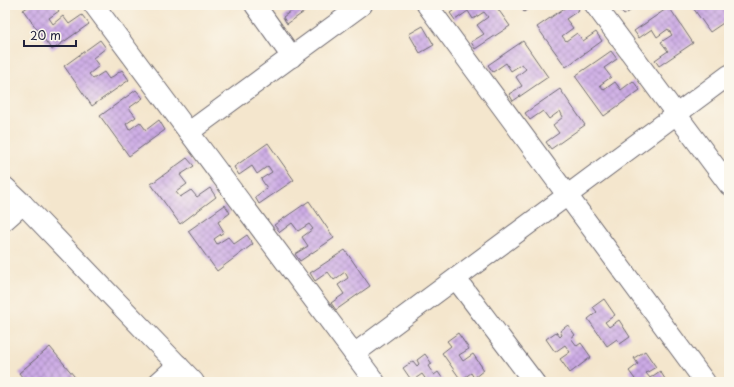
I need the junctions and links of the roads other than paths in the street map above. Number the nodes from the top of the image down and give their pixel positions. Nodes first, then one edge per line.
1 (94, 5) edge
2 (255, 5) edge
3 (362, 5) edge
4 (427, 5) edge
5 (595, 5) edge
6 (292, 57) junction
7 (729, 75) edge
8 (676, 115) junction
9 (189, 132) junction
10 (729, 185) edge
11 (5, 187) edge
12 (568, 195) junction
13 (23, 204) junction
14 (5, 220) edge
15 (456, 279) junction
16 (354, 354) junction
17 (178, 365) junction
18 (159, 382) edge
19 (194, 382) edge
20 (375, 382) edge
21 (534, 382) edge
22 (705, 382) edge

1 - 9 street
2 - 6 street
3 - 6 street
4 - 12 street
5 - 8 street
6 - 9 street
7 - 8 street
8 - 10 street
8 - 12 street
9 - 16 street
11 - 13 street
12 - 15 street
12 - 22 street
13 - 14 street
13 - 17 street
15 - 16 street
15 - 21 street
16 - 20 street
17 - 18 street
17 - 19 street

